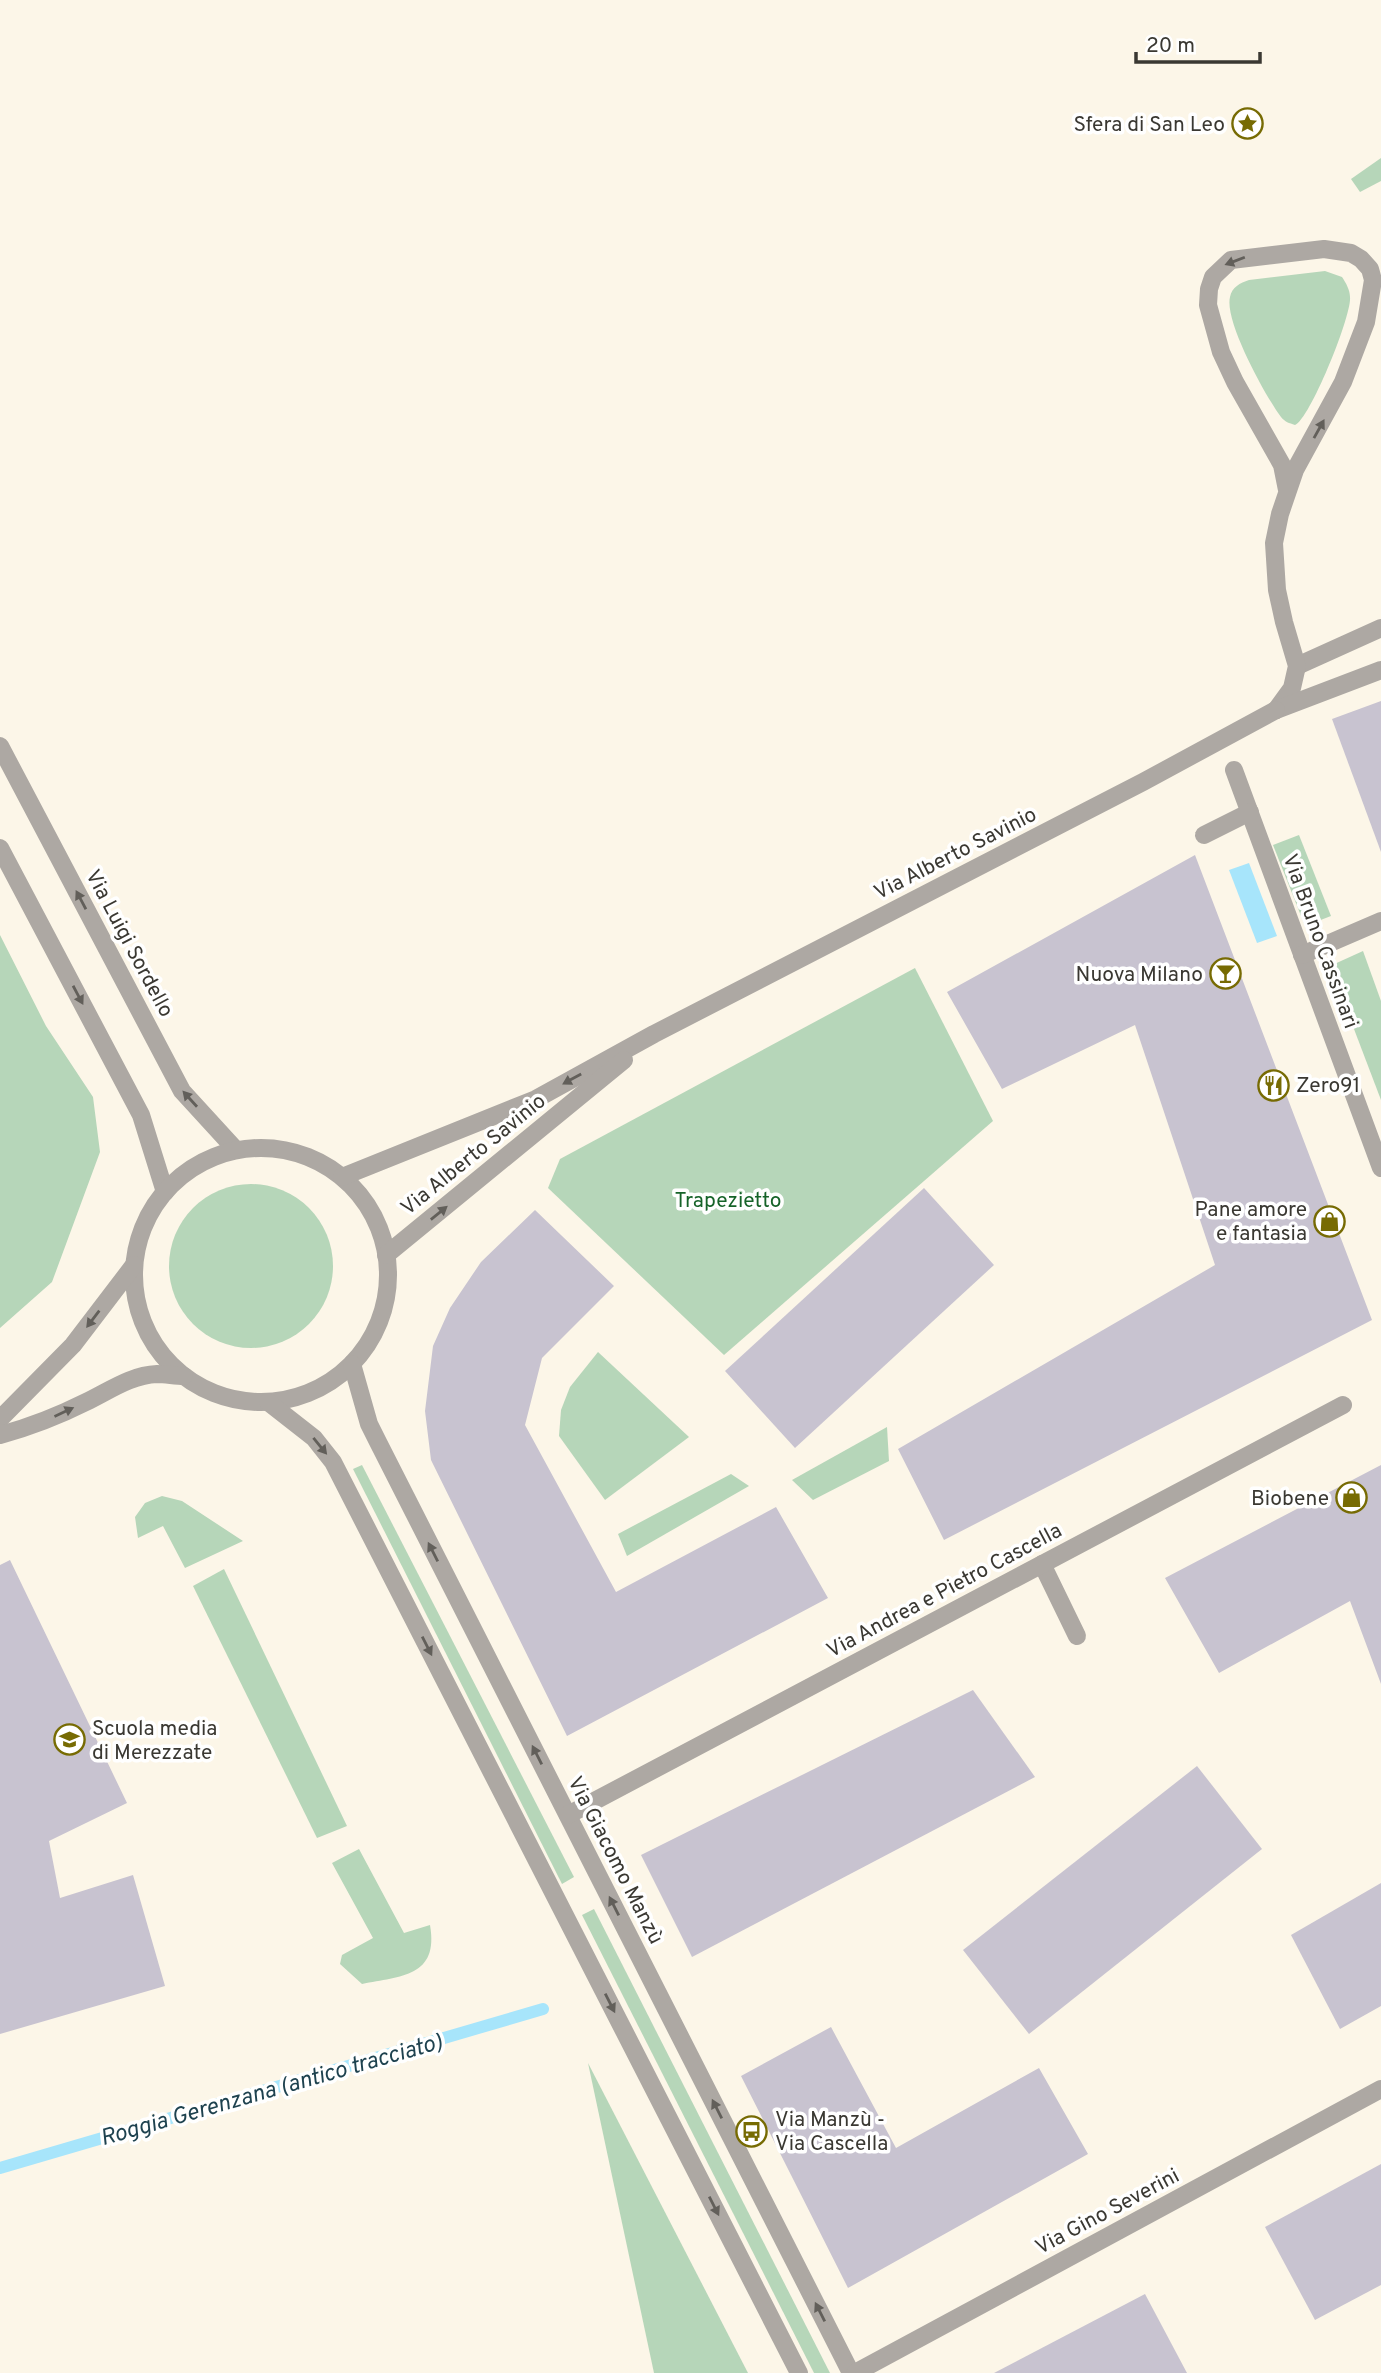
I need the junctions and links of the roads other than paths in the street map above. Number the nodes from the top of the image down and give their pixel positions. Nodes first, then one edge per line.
1 (1287, 490) junction
2 (1381, 628) edge
3 (1297, 666) junction
4 (1381, 670) edge
5 (1276, 710) junction
6 (0, 747) edge
7 (1234, 769) dead end
8 (1250, 812) junction
9 (1204, 835) dead end
10 (0, 848) edge
11 (1381, 921) edge
12 (1302, 955) junction
13 (654, 1034) junction
14 (236, 1150) junction
15 (1381, 1168) edge
16 (342, 1177) junction
17 (165, 1192) junction
18 (386, 1255) junction
19 (134, 1265) junction
20 (352, 1364) junction
21 (184, 1377) junction
22 (268, 1402) junction
23 (1343, 1405) dead end
24 (0, 1419) edge
25 (0, 1435) edge
26 (1042, 1564) junction
27 (1077, 1636) dead end
28 (568, 1815) junction
29 (1381, 2090) edge
30 (799, 2373) edge
31 (853, 2373) edge

1 -> 1 street
1 - 3 street
2 - 3 street
3 - 5 street
4 - 5 street, Via Alberto Savinio
5 - 13 street, Via Alberto Savinio
14 -> 6 street, Via Luigi Sordello
7 - 8 street, Via Bruno Cassinari
8 - 9 street
8 - 12 street, Via Bruno Cassinari
10 -> 17 street
11 - 12 street
12 - 15 street, Via Bruno Cassinari
13 -> 16 street, Via Alberto Savinio
18 -> 13 street, Via Alberto Savinio
14 - 16 street
14 - 17 street
16 - 18 street
17 - 19 street
18 - 20 street
19 - 21 street
19 -> 24 street
20 - 22 street
28 -> 20 street, Via Giacomo Manzù
21 - 22 street
25 -> 21 street
22 -> 30 street
23 - 26 street, Via Andrea e Pietro Cascella
26 - 27 street
26 - 28 street, Via Andrea e Pietro Cascella
31 -> 28 street, Via Giacomo Manzù
29 - 31 street, Via Gino Severini

